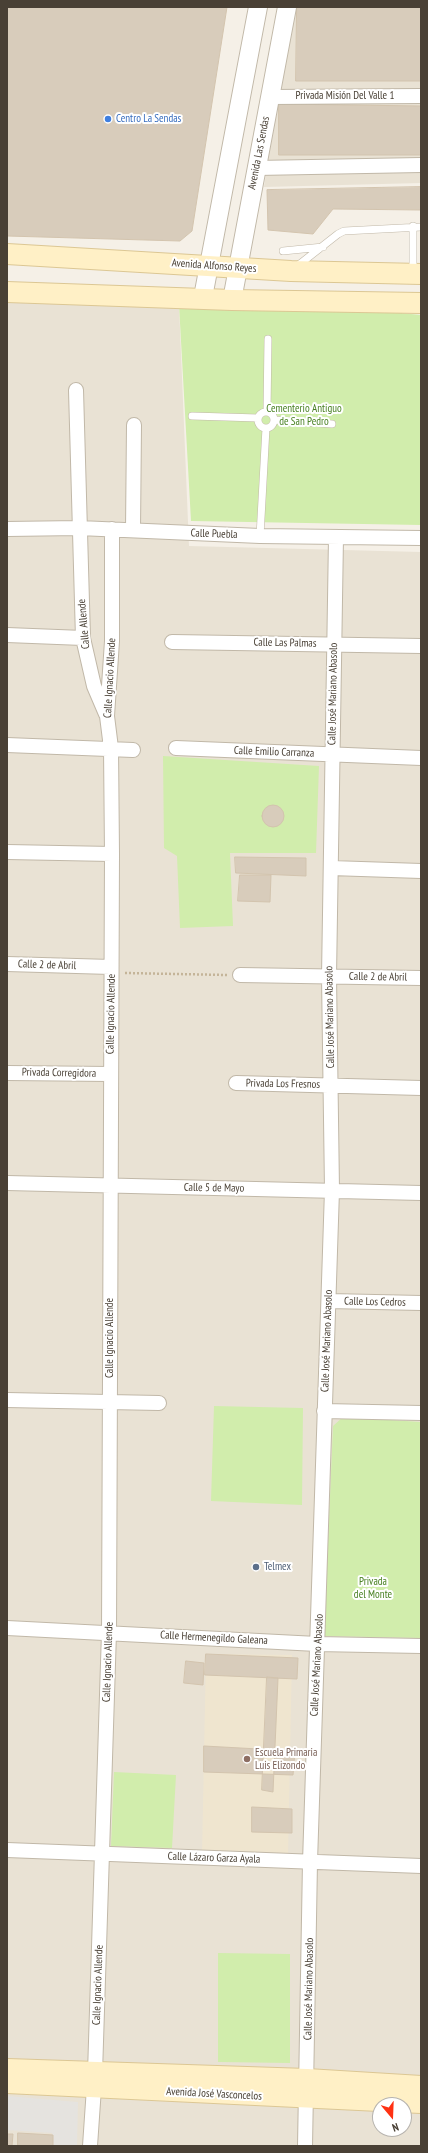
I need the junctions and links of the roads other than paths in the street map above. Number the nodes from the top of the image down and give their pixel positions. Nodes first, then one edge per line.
1 (258, 7) edge
2 (287, 7) edge
3 (421, 96) edge
4 (270, 97) junction
5 (421, 165) edge
6 (256, 168) junction
7 (413, 226) junction
8 (421, 227) edge
9 (323, 246) junction
10 (284, 251) dead end
11 (7, 254) edge
12 (208, 265) junction
13 (237, 267) junction
14 (291, 271) junction
15 (417, 274) edge
16 (7, 292) edge
17 (203, 297) junction
18 (232, 300) junction
19 (421, 303) edge
20 (268, 339) dead end
21 (76, 390) dead end
22 (267, 412) junction
23 (192, 416) dead end
24 (258, 418) junction
25 (274, 420) junction
26 (332, 424) dead end
27 (134, 425) dead end
28 (266, 428) junction
29 (79, 528) junction
30 (7, 529) edge
31 (112, 529) junction
32 (133, 530) junction
33 (260, 536) junction
34 (336, 536) junction
35 (421, 538) edge
36 (7, 635) edge
37 (84, 638) junction
38 (172, 642) dead end
39 (334, 644) junction
40 (421, 646) edge
41 (107, 716) junction
42 (7, 746) edge
43 (111, 748) junction
44 (176, 748) dead end
45 (133, 750) dead end
46 (331, 755) junction
47 (421, 758) edge
48 (7, 852) edge
49 (112, 854) junction
50 (331, 868) junction
51 (421, 871) edge
52 (7, 964) edge
53 (111, 970) junction
54 (240, 975) road end
55 (329, 976) junction
56 (421, 978) edge
57 (7, 1072) edge
58 (110, 1074) junction
59 (236, 1083) dead end
60 (330, 1084) junction
61 (421, 1088) edge
62 (7, 1184) edge
63 (111, 1186) junction
64 (332, 1190) junction
65 (421, 1193) edge
66 (329, 1301) junction
67 (421, 1303) edge
68 (7, 1400) edge
69 (110, 1402) junction
70 (159, 1403) dead end
71 (324, 1411) junction
72 (421, 1413) edge
73 (7, 1628) edge
74 (109, 1632) junction
75 (317, 1644) junction
76 (421, 1646) edge
77 (7, 1850) edge
78 (102, 1854) junction
79 (310, 1862) junction
80 (421, 1866) edge
81 (7, 2069) edge
82 (307, 2079) junction
83 (94, 2080) junction
84 (7, 2084) edge
85 (421, 2086) edge
86 (306, 2099) junction
87 (421, 2103) edge
88 (90, 2146) edge
89 (305, 2146) edge

1 - 12 street
2 - 4 street, Avenida Las Sendas
3 - 4 street, Privada Misión Del Valle 1
4 - 6 street, Avenida Las Sendas
5 - 6 street
6 - 13 street, Avenida Las Sendas
7 - 8 lane
7 - 9 lane
7 - 15 lane
9 - 10 lane
9 - 14 lane
11 - 12 main road, Avenida Alfonso Reyes
12 - 13 main road, Avenida Alfonso Reyes
12 - 17 street
13 - 14 main road, Avenida Alfonso Reyes
13 - 18 street, Avenida Las Sendas
14 - 15 main road, Avenida Alfonso Reyes
16 - 17 main road
17 - 18 main road
18 - 19 main road
20 - 22 lane
21 - 29 street
22 - 24 lane
22 - 25 lane
23 - 24 lane
24 - 28 lane
25 - 26 lane
25 - 28 lane
27 - 32 street
28 - 33 lane
29 - 30 street, Calle Puebla
29 - 31 street, Calle Puebla
29 - 37 street, Calle Allende
31 - 32 street, Calle Puebla
31 - 41 street, Calle Ignacio Allende
32 - 33 street, Calle Puebla
33 - 34 street, Calle Puebla
34 - 35 street, Calle Puebla
34 - 39 street, Calle José Mariano Abasolo
36 - 37 street
37 - 41 street, Calle Allende
38 - 39 street, Calle Las Palmas
39 - 40 street, Calle Las Palmas
39 - 46 street, Calle José Mariano Abasolo
41 - 43 street, Calle Ignacio Allende
42 - 43 street
43 - 45 street
43 - 49 street, Calle Ignacio Allende
44 - 46 street, Calle Emilio Carranza
46 - 47 street, Calle Emilio Carranza
46 - 50 street, Calle José Mariano Abasolo
48 - 49 street
49 - 53 street, Calle Ignacio Allende
50 - 51 street
50 - 55 street, Calle José Mariano Abasolo
52 - 53 street, Calle 2 de Abril
53 - 58 street, Calle Ignacio Allende
54 - 55 street, Calle 2 de Abril
55 - 56 street, Calle 2 de Abril
55 - 60 street, Calle José Mariano Abasolo
57 - 58 street, Privada Corregidora
58 - 63 street, Calle Ignacio Allende
59 - 60 street, Privada Los Fresnos
60 - 61 street, Privada Los Fresnos
60 - 64 street, Calle José Mariano Abasolo
62 - 63 street, Calle 5 de Mayo
63 - 64 street, Calle 5 de Mayo
63 - 69 street, Calle Ignacio Allende
64 - 65 street, Calle 5 de Mayo
64 - 66 street, Calle José Mariano Abasolo
66 - 67 street, Calle Los Cedros
66 - 71 street, Calle José Mariano Abasolo
68 - 69 street
69 - 70 street
69 - 74 street, Calle Ignacio Allende
71 - 72 street
71 - 75 street, Calle José Mariano Abasolo
73 - 74 street, Calle Hermenegildo Galeana
74 - 75 street, Calle Hermenegildo Galeana
74 - 78 street, Calle Ignacio Allende
75 - 76 street, Calle Hermenegildo Galeana
75 - 79 street, Calle José Mariano Abasolo
77 - 78 street, Calle Lázaro Garza Ayala
78 - 79 street, Calle Lázaro Garza Ayala
78 - 83 street, Calle Ignacio Allende
79 - 80 street, Calle Lázaro Garza Ayala
79 - 82 street, Calle José Mariano Abasolo
81 - 83 main road, Avenida José Vasconcelos
82 - 83 main road, Avenida José Vasconcelos
82 - 85 main road, Avenida José Vasconcelos
82 - 86 street, Calle José Mariano Abasolo
83 - 84 main road, Avenida José Vasconcelos
83 - 86 main road, Avenida José Vasconcelos
83 - 88 street, Calle Ignacio Allende
86 - 87 main road, Avenida José Vasconcelos
86 - 89 street, Calle José Mariano Abasolo

